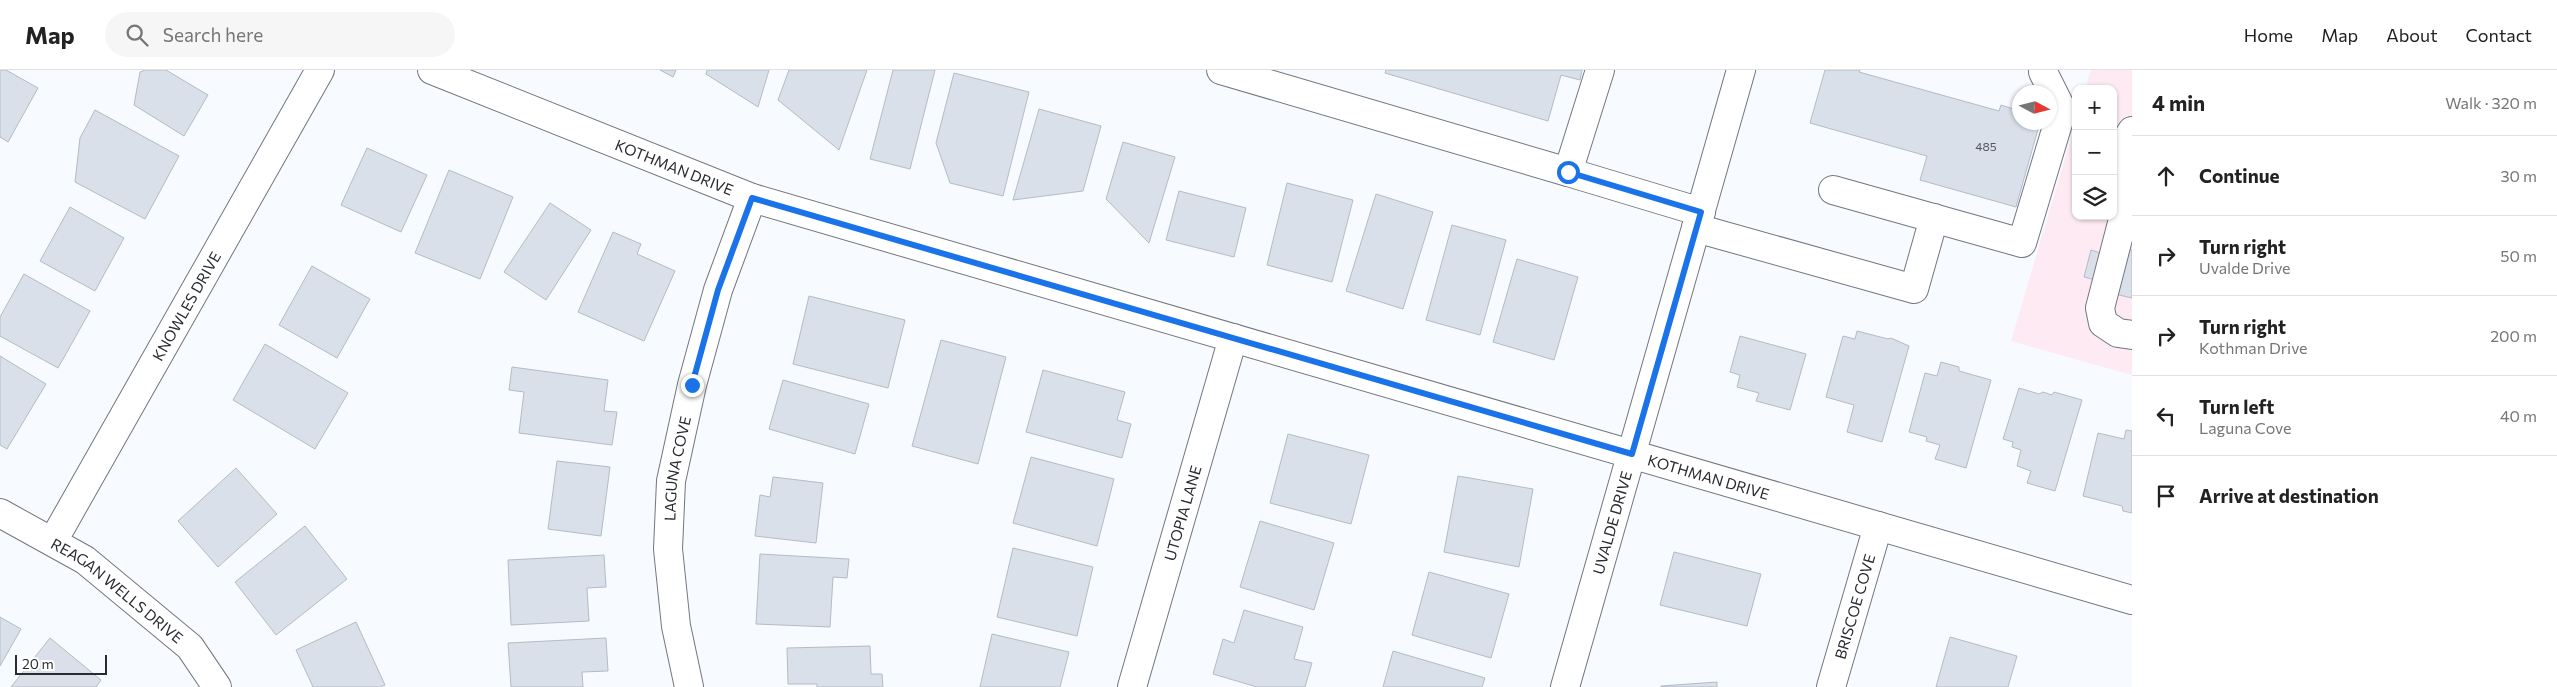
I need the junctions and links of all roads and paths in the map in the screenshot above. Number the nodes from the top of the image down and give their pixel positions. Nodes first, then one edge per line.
1 (320, 70) edge
2 (432, 70) edge
3 (1221, 70) edge
4 (1600, 70) edge
5 (1741, 70) edge
6 (2041, 71) edge
7 (2132, 131) edge
8 (2117, 158) edge
9 (2132, 158) edge
10 (1568, 172) junction
11 (1834, 190) dead end
12 (752, 198) junction
13 (1934, 218) junction
14 (1698, 220) junction
15 (2104, 220) edge
16 (2102, 323) junction
17 (2132, 335) edge
18 (1233, 338) junction
19 (1632, 454) junction
20 (0, 513) edge
21 (1878, 526) junction
22 (53, 541) junction
23 (2132, 600) edge
24 (218, 687) edge
25 (689, 687) edge
26 (1132, 687) edge
27 (1565, 687) edge
28 (1831, 687) edge

1 - 22 street, KNOWLES DRIVE
2 - 12 street, KOTHMAN DRIVE
3 - 10 street
4 - 10 street
5 - 14 street, UVALDE DRIVE
6 - 13 street
7 - 8 street
9 - 16 street
10 - 14 street
11 - 13 street
12 - 18 street, KOTHMAN DRIVE
12 - 25 street, LAGUNA COVE
13 - 14 street
14 - 19 street, UVALDE DRIVE
15 - 16 street
16 - 17 street
18 - 19 street, KOTHMAN DRIVE
18 - 26 street, UTOPIA LANE
19 - 21 street, KOTHMAN DRIVE
19 - 27 street, UVALDE DRIVE
20 - 22 street, REAGAN WELLS DRIVE
21 - 23 street, KOTHMAN DRIVE
21 - 28 street, BRISCOE COVE
22 - 24 street, REAGAN WELLS DRIVE

